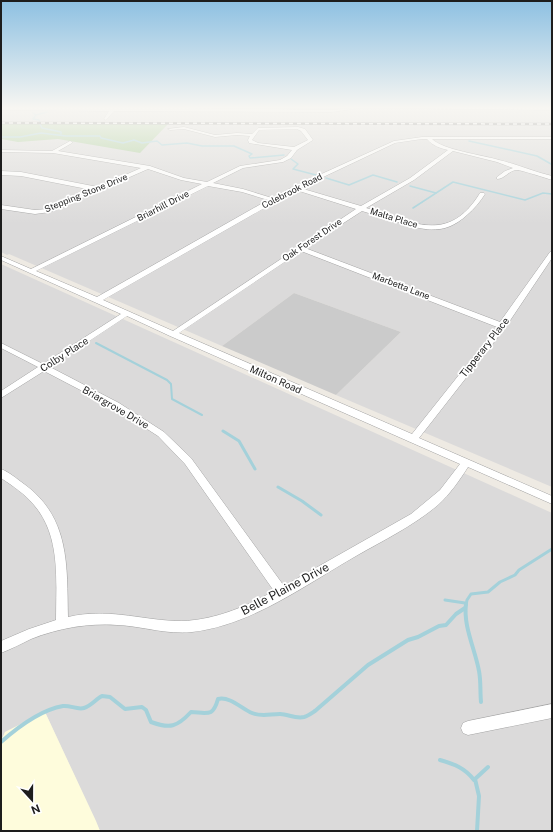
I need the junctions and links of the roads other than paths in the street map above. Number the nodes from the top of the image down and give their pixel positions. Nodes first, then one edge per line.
1 (63, 146) edge
2 (267, 146) edge
3 (302, 146) edge
4 (386, 146) edge
5 (437, 146) edge
6 (295, 150) junction
7 (452, 150) junction
8 (1, 151) edge
9 (53, 152) junction
10 (146, 168) junction
11 (517, 168) junction
12 (1, 174) edge
13 (499, 178) dead end
14 (552, 178) edge
15 (207, 184) junction
16 (295, 188) junction
17 (98, 189) junction
18 (482, 194) dead end
19 (273, 200) junction
20 (1, 206) edge
21 (361, 208) junction
22 (300, 248) junction
23 (552, 253) edge
24 (1, 258) edge
25 (31, 271) junction
26 (97, 300) junction
27 (126, 313) junction
28 (502, 326) junction
29 (173, 334) junction
30 (1, 345) edge
31 (43, 367) junction
32 (1, 395) edge
33 (413, 439) junction
34 (466, 462) junction
35 (1, 473) edge
36 (552, 500) edge
37 (281, 592) junction
38 (62, 623) junction
39 (1, 647) edge
40 (552, 711) edge
41 (468, 728) dead end

1 - 9 street
2 - 6 street
3 - 6 street, Briarhill Drive
4 - 16 street, Colebrook Road
5 - 7 street
6 - 15 street, Briarhill Drive
7 - 11 street
7 - 21 street, Oak Forest Drive
8 - 9 street
9 - 10 street
10 - 15 street
10 - 17 street, Stepping Stone Drive
11 - 13 street
11 - 14 street
12 - 17 street
15 - 19 street
15 - 25 street, Briarhill Drive
16 - 19 street, Colebrook Road
16 - 21 street, Malta Place
17 - 20 street, Stepping Stone Drive
18 - 21 street, Malta Place
19 - 26 street, Colebrook Road
21 - 22 street, Oak Forest Drive
22 - 28 street, Marbetta Lane
22 - 29 street, Oak Forest Drive
23 - 28 street, Tipperary Place
24 - 25 street, Milton Road
25 - 26 street, Milton Road
26 - 27 street, Milton Road
27 - 29 street, Milton Road
27 - 31 street, Colby Place
28 - 33 street, Tipperary Place
29 - 33 street, Milton Road
30 - 31 street, Briargrove Drive
31 - 32 street, Colby Place
31 - 37 street, Briargrove Drive
33 - 34 street, Milton Road
34 - 36 street, Milton Road
34 - 37 street, Belle Plaine Drive
35 - 38 street
37 - 38 street, Belle Plaine Drive
38 - 39 street, Belle Plaine Drive
40 - 41 street

